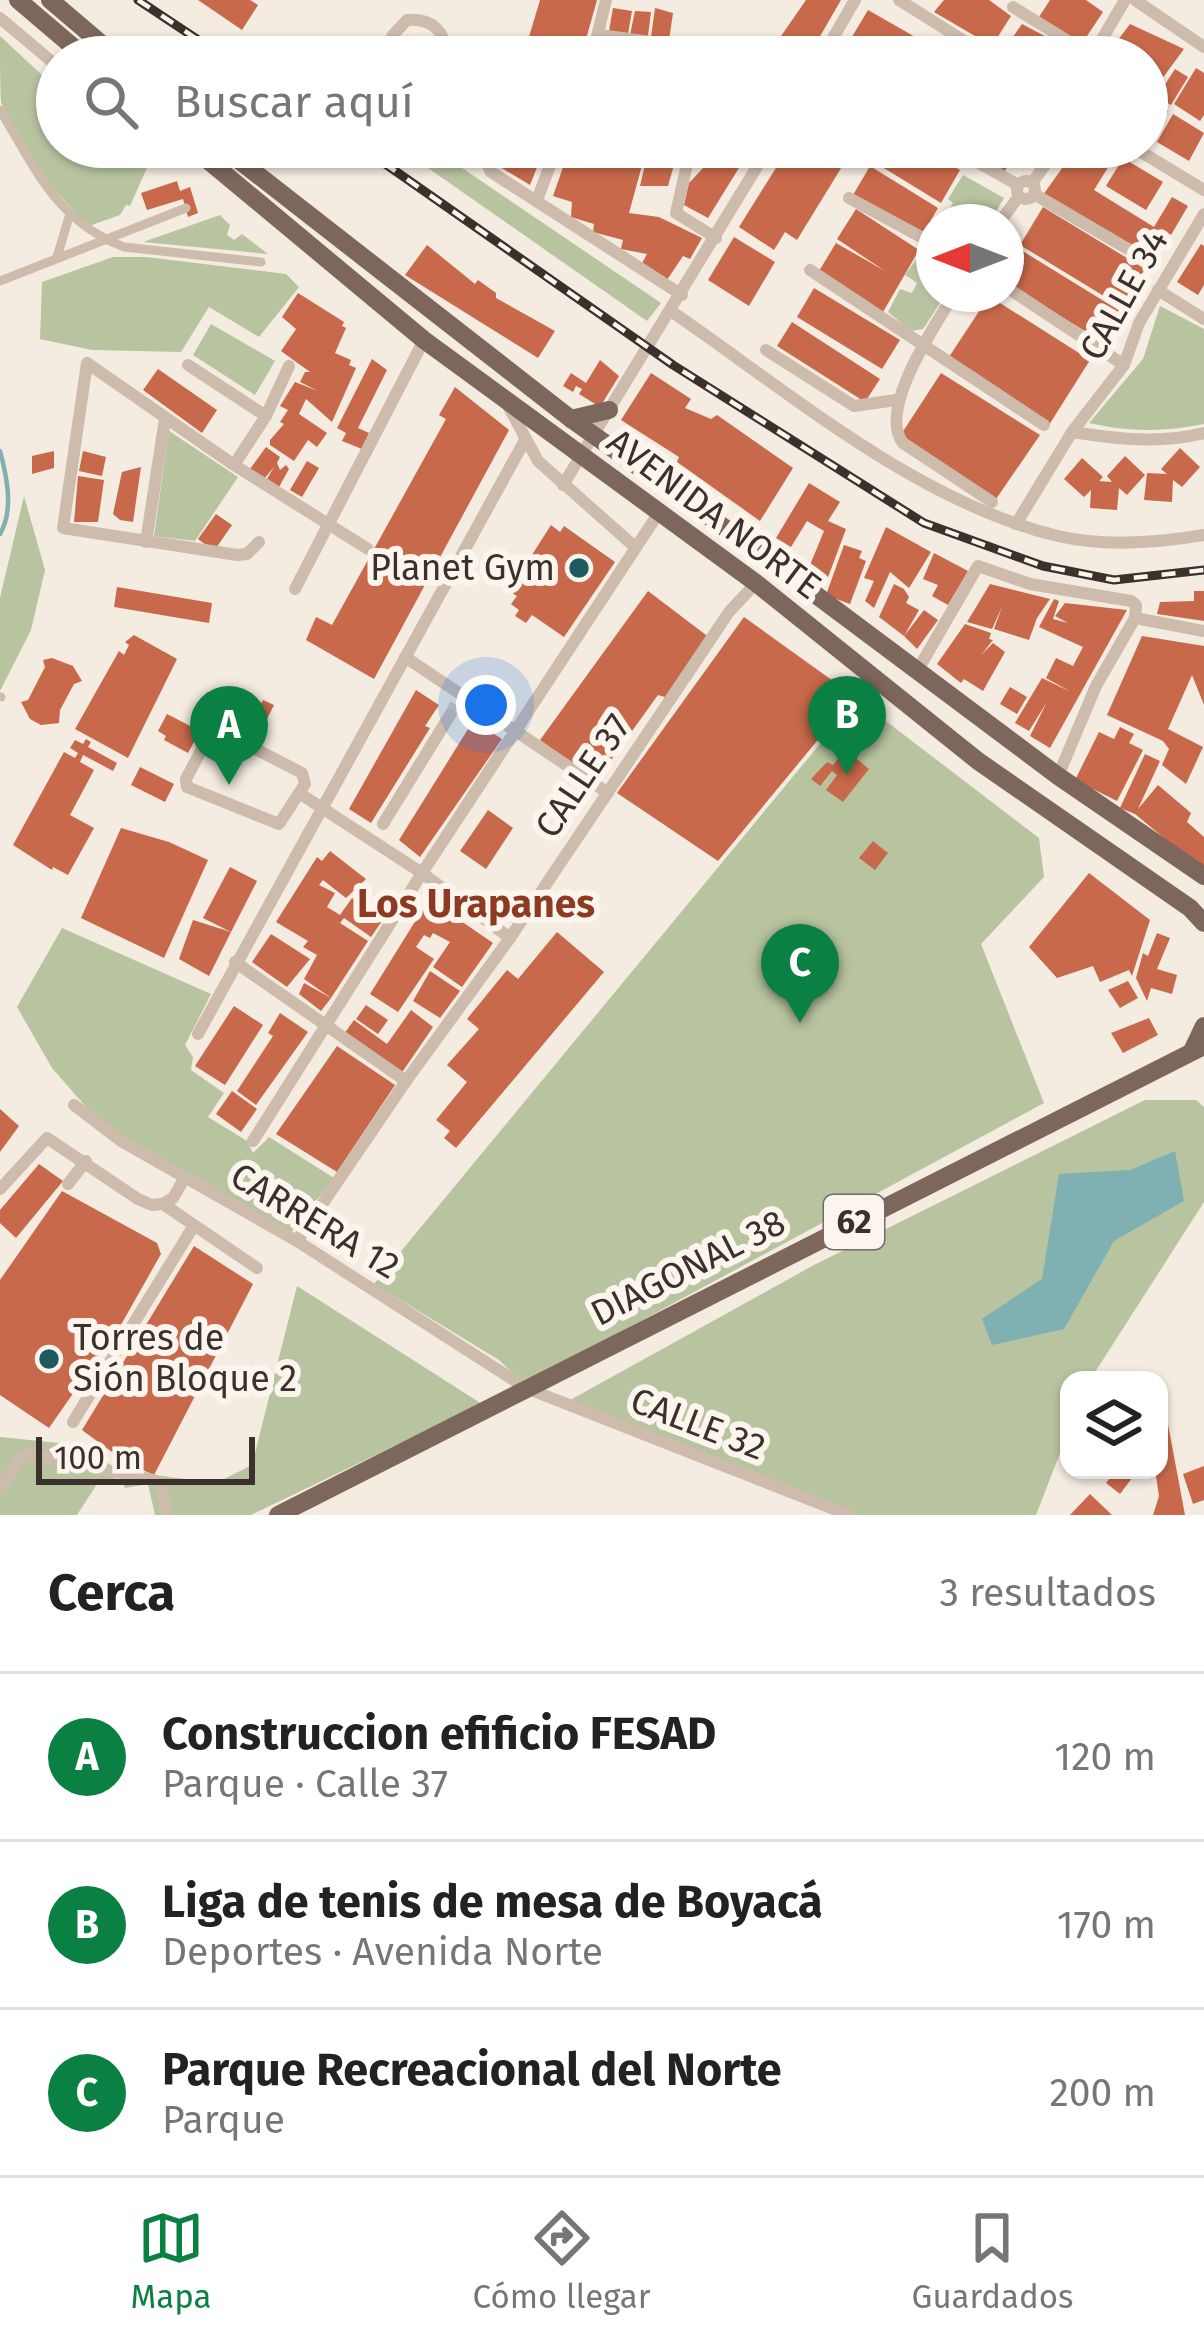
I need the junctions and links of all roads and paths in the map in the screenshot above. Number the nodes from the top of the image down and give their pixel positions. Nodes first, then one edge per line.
1 (18, 0) edge
2 (50, 0) edge
3 (606, 0) edge
4 (855, 0) edge
5 (899, 0) edge
6 (1125, 0) edge
7 (1135, 0) edge
8 (924, 6) edge
9 (1013, 7) dead end
10 (0, 18) edge
11 (600, 35) joint
12 (61, 36) edge
13 (92, 36) edge
14 (394, 36) edge
15 (443, 36) edge
16 (607, 36) edge
17 (834, 36) edge
18 (963, 36) edge
19 (1060, 36) edge
20 (1104, 36) edge
21 (1204, 47) edge
22 (36, 48) edge
23 (0, 110) edge
24 (36, 166) edge
25 (37, 168) edge
26 (217, 168) edge
27 (249, 168) edge
28 (489, 168) edge
29 (549, 168) edge
30 (686, 168) edge
31 (757, 168) edge
32 (988, 168) edge
33 (1042, 168) edge
34 (1168, 168) edge
35 (1026, 189) junction
36 (1204, 190) edge
37 (849, 198) dead end
38 (537, 200) junction
39 (1014, 204) edge
40 (186, 208) dead end
41 (1204, 214) edge
42 (69, 217) junction
43 (916, 234) edge
44 (716, 238) junction
45 (104, 239) junction
46 (1138, 255) dead end
47 (56, 257) junction
48 (261, 262) dead end
49 (810, 270) dead end
50 (0, 281) edge
51 (1158, 290) junction
52 (682, 295) junction
53 (1024, 299) edge
54 (671, 311) junction
55 (944, 312) edge
56 (1204, 319) edge
57 (424, 340) junction
58 (923, 348) junction
59 (766, 350) dead end
60 (188, 365) dead end
61 (1124, 365) junction
62 (289, 366) dead end
63 (896, 400) junction
64 (506, 401) junction
65 (609, 410) junction
66 (266, 416) junction
67 (165, 418) junction
68 (571, 418) junction
69 (1044, 425) dead end
70 (1072, 432) junction
71 (1204, 433) edge
72 (594, 434) junction
73 (525, 440) junction
74 (580, 456) junction
75 (234, 465) junction
76 (563, 485) junction
77 (992, 502) dead end
78 (658, 514) junction
79 (329, 524) junction
80 (1016, 524) junction
81 (1204, 535) edge
82 (146, 542) junction
83 (259, 542) dead end
84 (635, 548) junction
85 (368, 549) dead end
86 (756, 583) junction
87 (295, 589) dead end
88 (1135, 618) junction
89 (1204, 631) edge
90 (405, 657) junction
91 (916, 673) junction
92 (456, 704) junction
93 (518, 730) junction
94 (1058, 776) junction
95 (299, 793) junction
96 (608, 794) junction
97 (322, 808) junction
98 (383, 824) dead end
99 (422, 873) junction
100 (1204, 876) edge
101 (1204, 926) edge
102 (510, 938) junction
103 (235, 962) junction
104 (328, 1026) junction
105 (1204, 1026) edge
106 (198, 1034) dead end
107 (1200, 1045) edge
108 (406, 1081) junction
109 (74, 1105) dead end
110 (253, 1141) dead end
111 (86, 1161) junction
112 (183, 1182) junction
113 (68, 1184) dead end
114 (0, 1189) edge
115 (168, 1201) junction
116 (193, 1227) junction
117 (296, 1241) junction
118 (257, 1268) dead end
119 (520, 1391) junction
120 (73, 1423) dead end
121 (0, 1487) edge
122 (167, 1515) edge
123 (278, 1515) edge
124 (849, 1515) edge

1 - 12 main road
2 - 13 main road
3 - 11 street
4 - 17 street
5 - 8 street
6 - 20 street
7 - 21 street
8 - 18 street
9 - 19 street
10 - 22 street
11 - 16 street
14 - 15 street
23 - 24 street
25 - 42 street
26 - 57 main road, AVENIDA NORTE
27 - 68 main road, AVENIDA NORTE
28 - 38 street
29 - 38 street
30 - 44 street
31 - 44 street
32 - 35 street
33 - 35 street
34 - 36 street
35 - 39 street
35 - 46 street
37 - 43 street
38 - 52 street
40 - 45 street
41 - 51 street, CALLE 34
42 - 45 street
42 - 47 street
44 - 52 street
45 - 47 street
45 - 48 street
47 - 50 street
49 - 58 street
51 - 56 street
51 - 61 street, CALLE 34
52 - 54 street
53 - 61 street
54 - 65 street
54 - 80 street
55 - 58 street
57 - 64 main road, AVENIDA NORTE
57 - 79 street
58 - 63 street
58 - 69 street
59 - 63 street
60 - 66 street
61 - 70 street, CALLE 34
62 - 66 street
63 - 77 street
64 - 73 street
64 - 74 main road, AVENIDA NORTE
65 - 68 main road
65 - 72 street
66 - 75 street
67 - 75 street
67 - 82 street
67 - 82 street
68 - 72 main road, AVENIDA NORTE
70 - 71 street
70 - 80 street, CALLE 34
72 - 74 street
72 - 91 main road, AVENIDA NORTE
73 - 76 street
73 - 90 street
74 - 76 street
74 - 78 main road, AVENIDA NORTE
75 - 79 street
76 - 84 street
78 - 84 street
78 - 86 main road, AVENIDA NORTE
79 - 85 street
79 - 87 street
80 - 81 street
82 - 83 street
84 - 93 street
86 - 96 street, CALLE 37
86 - 101 main road, AVENIDA NORTE
88 - 89 street
88 - 91 street
88 - 94 street
90 - 92 street
90 - 97 street
91 - 94 main road, AVENIDA NORTE
92 - 93 street
92 - 98 street
93 - 96 street
93 - 99 street
94 - 100 main road, AVENIDA NORTE
95 - 95 street
95 - 97 street
96 - 102 street, CALLE 37
97 - 99 street
97 - 103 street
99 - 102 street
99 - 104 street
102 - 108 street, CALLE 37
103 - 104 street
103 - 106 street
104 - 108 street
104 - 110 street
105 - 107 main road
107 - 119 main road, DIAGONAL 38 / 62
108 - 117 street, CALLE 37
109 - 112 street, CARRERA 12
111 - 113 street
111 - 114 street
111 - 115 street
112 - 115 street
112 - 117 street, CARRERA 12
115 - 116 street
116 - 118 street
116 - 120 street
117 - 119 street, CARRERA 12
119 - 123 main road, DIAGONAL 38 / 62
119 - 124 street, CALLE 32
121 - 122 street

